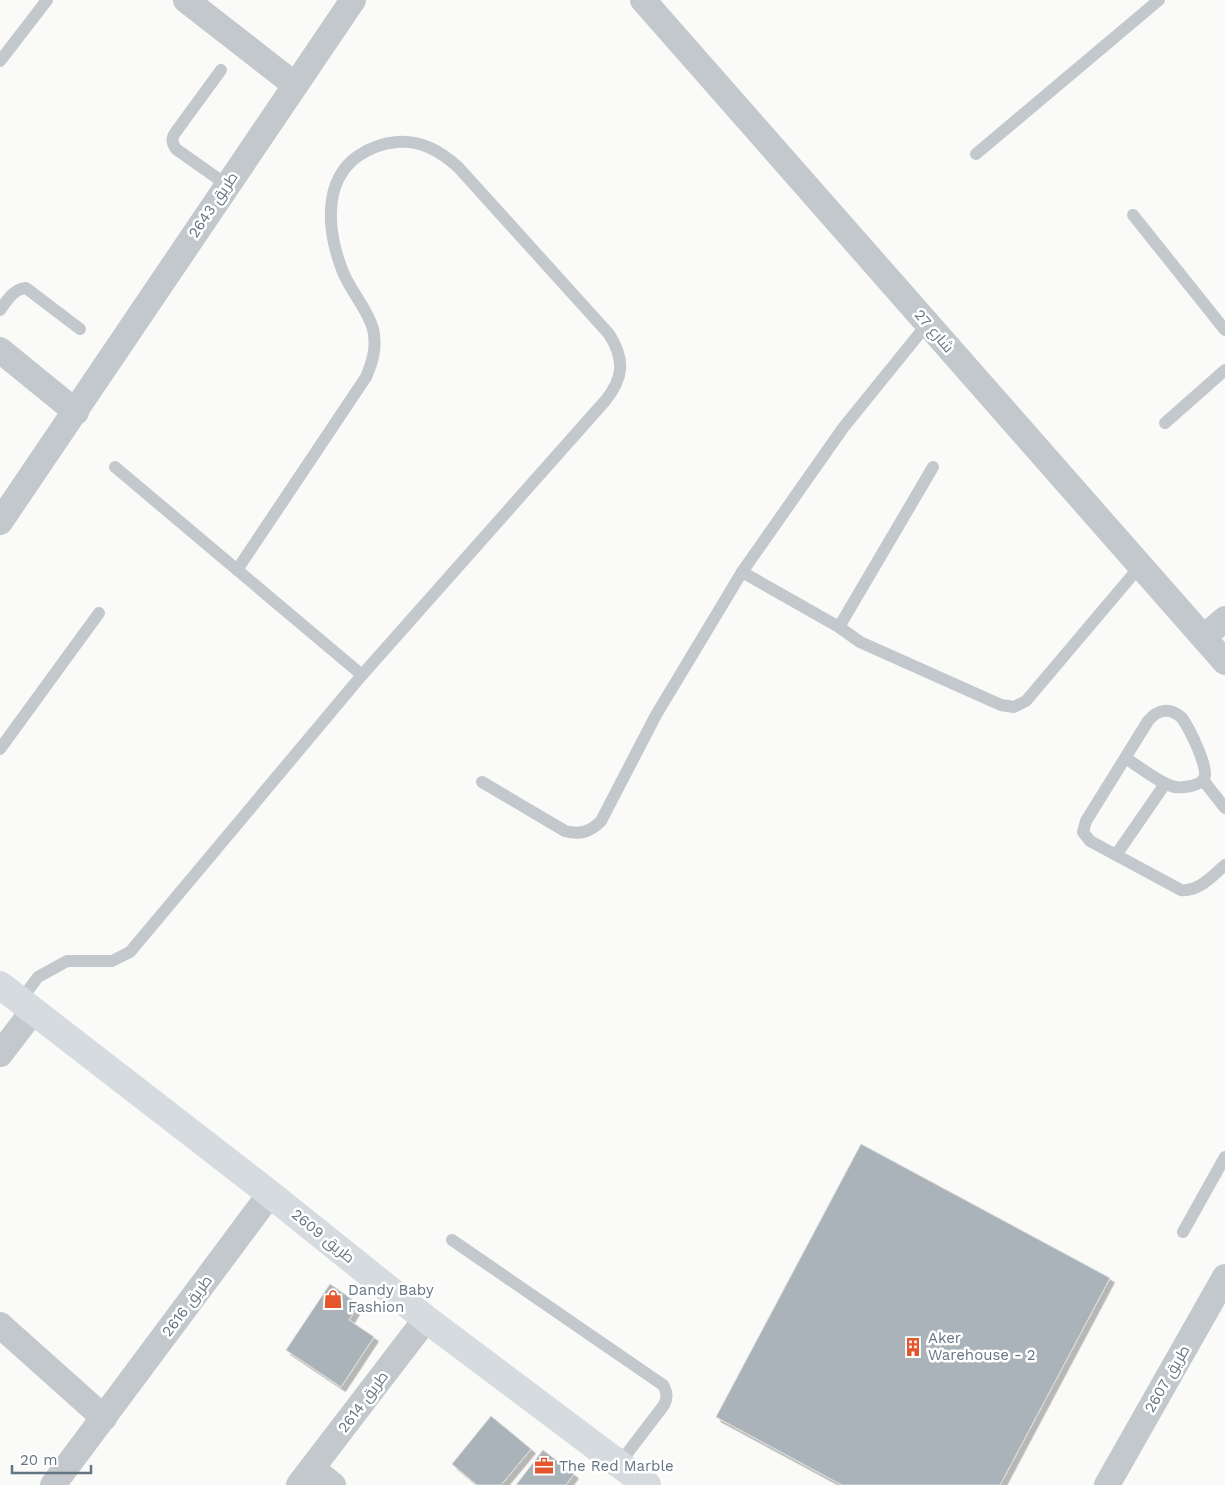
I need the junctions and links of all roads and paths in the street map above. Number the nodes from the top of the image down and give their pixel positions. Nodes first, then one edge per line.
1 (47, 0) edge
2 (186, 0) edge
3 (353, 0) edge
4 (643, 0) edge
5 (1159, 0) edge
6 (0, 61) edge
7 (221, 70) dead end
8 (295, 84) junction
9 (976, 154) dead end
10 (227, 185) junction
11 (1133, 214) dead end
12 (0, 310) edge
13 (928, 323) junction
14 (80, 329) dead end
15 (1225, 330) edge
16 (0, 350) edge
17 (1225, 370) edge
18 (76, 412) junction
19 (1165, 423) dead end
20 (115, 467) dead end
21 (933, 467) dead end
22 (0, 522) edge
23 (1141, 565) junction
24 (237, 570) junction
25 (742, 572) junction
26 (100, 613) dead end
27 (1225, 618) edge
28 (839, 627) junction
29 (1204, 637) junction
30 (1225, 662) edge
31 (362, 675) junction
32 (0, 749) edge
33 (1126, 758) junction
34 (1203, 780) junction
35 (482, 782) dead end
36 (1166, 784) junction
37 (1225, 808) edge
38 (1116, 856) junction
39 (1225, 865) edge
40 (18, 999) edge
41 (0, 1054) edge
42 (1225, 1157) edge
43 (270, 1194) junction
44 (1183, 1232) dead end
45 (452, 1240) dead end
46 (1225, 1277) edge
47 (426, 1319) junction
48 (0, 1325) edge
49 (104, 1418) junction
50 (619, 1464) junction
51 (306, 1476) edge
52 (1111, 1484) edge
53 (54, 1485) edge
54 (333, 1485) edge
55 (646, 1485) edge

1 - 6 lane
2 - 8 street
3 - 8 street, طريق 2643
4 - 13 street, شارع 27
5 - 9 lane
7 - 10 lane
8 - 10 street, طريق 2643
10 - 18 street, طريق 2643
11 - 15 lane
12 - 14 lane
13 - 23 street, شارع 27
13 - 25 lane
16 - 18 street
17 - 19 lane
18 - 22 street, طريق 2643
20 - 24 lane
21 - 28 lane
23 - 28 lane
23 - 29 street, شارع 27
24 - 31 lane
24 - 31 lane
25 - 28 lane
25 - 35 lane
26 - 32 lane
27 - 29 street
29 - 30 street, شارع 27
31 - 40 lane
33 - 34 lane
33 - 36 lane
33 - 38 lane
34 - 36 lane
34 - 37 lane
36 - 38 lane
38 - 39 lane
40 - 41 street
40 - 43 street, طريق 2609
42 - 44 lane
43 - 47 street, طريق 2609
43 - 49 street, طريق 2616
45 - 50 lane
46 - 52 street, طريق 2607
47 - 50 street, طريق 2609
47 - 51 street, طريق 2614
48 - 49 street
49 - 53 street, طريق 2616
50 - 55 street, طريق 2609
51 - 54 street

